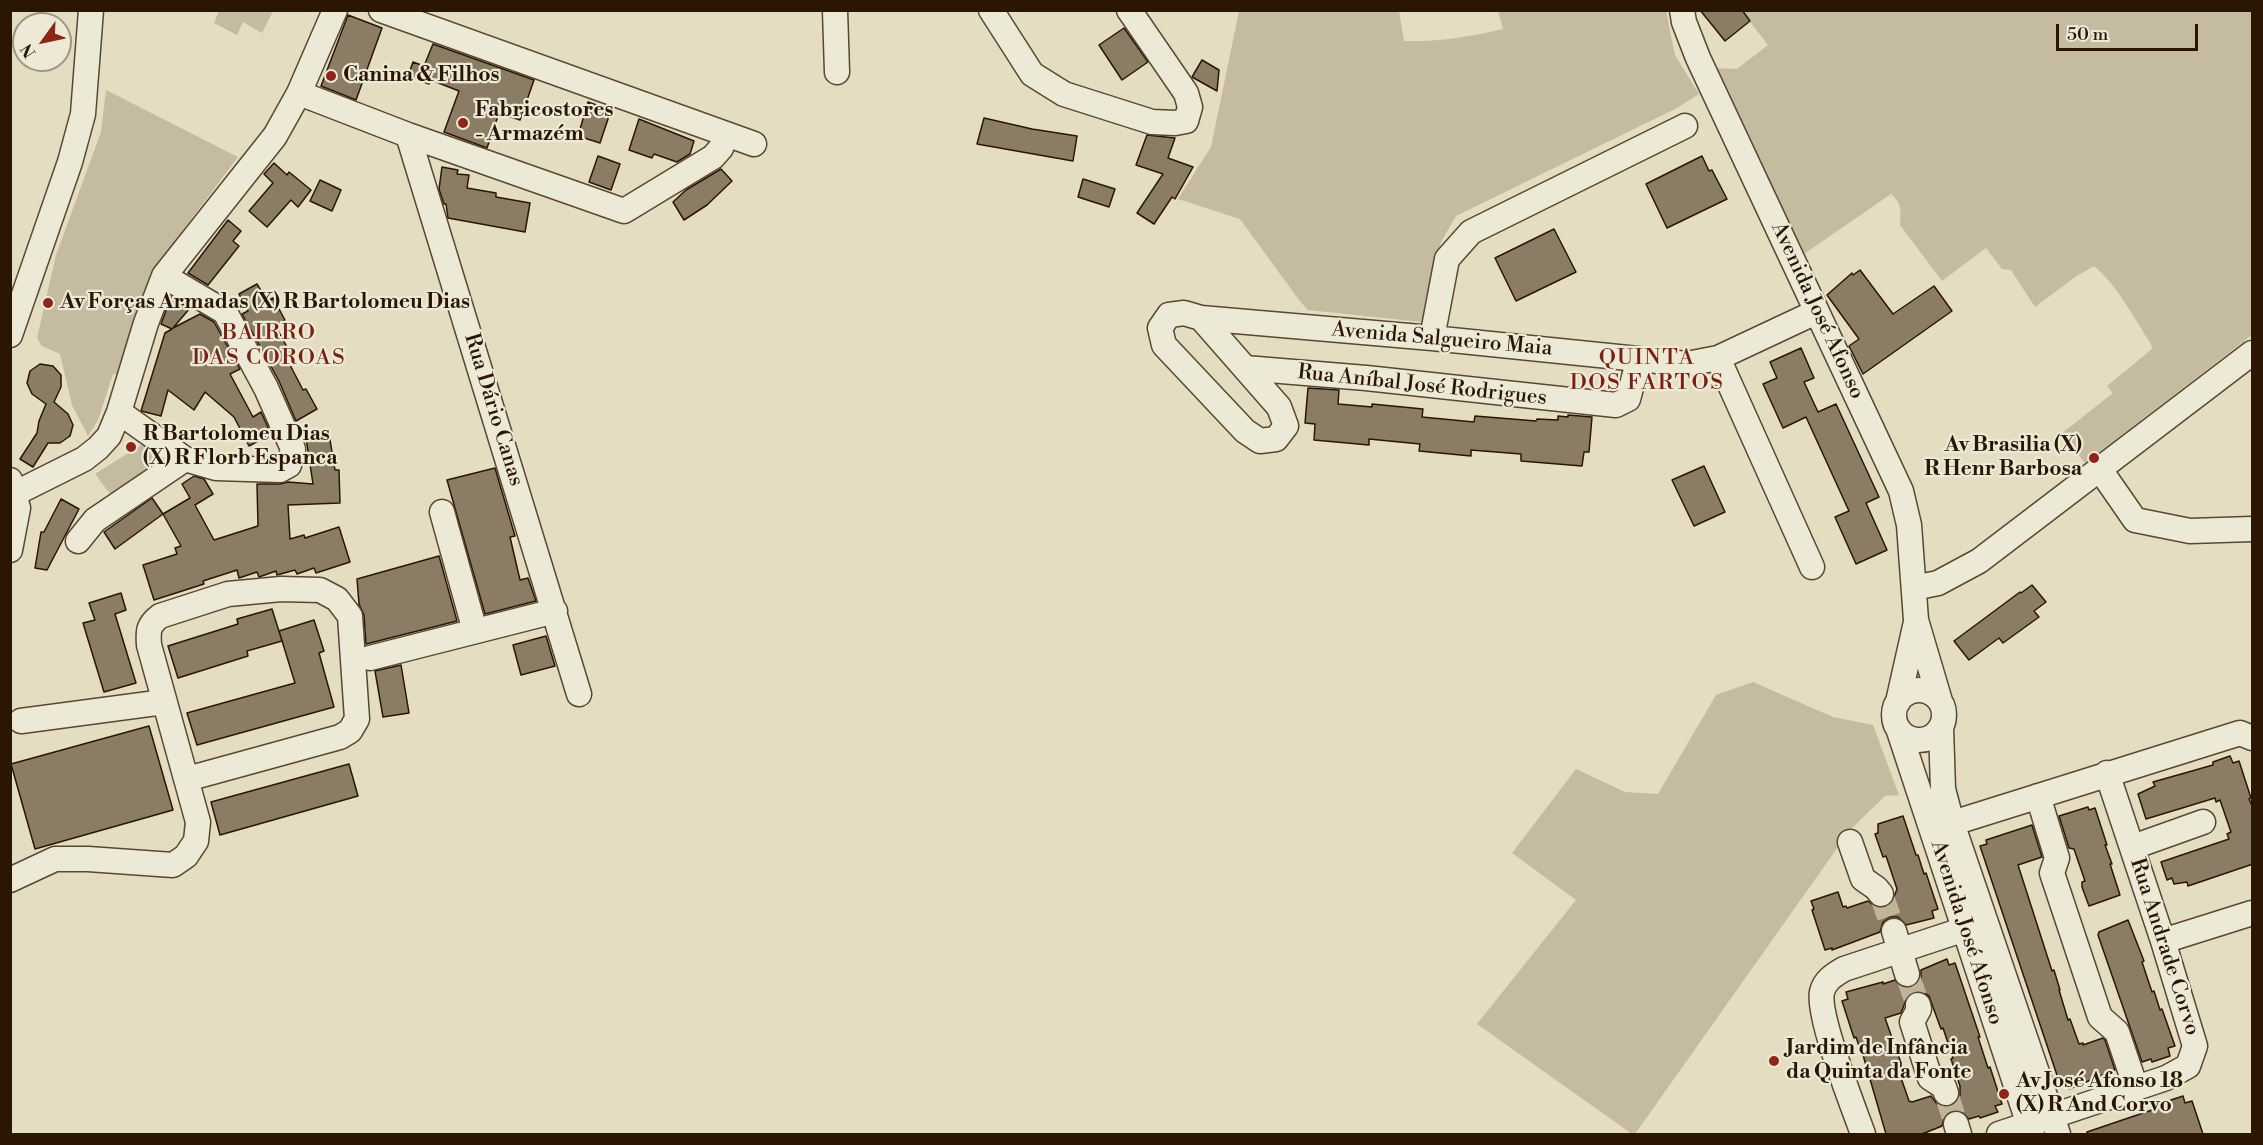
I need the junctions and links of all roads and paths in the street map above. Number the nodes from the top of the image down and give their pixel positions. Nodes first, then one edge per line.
1 (91, 10) edge
2 (335, 10) edge
3 (381, 10) edge
4 (835, 10) edge
5 (991, 10) edge
6 (1129, 10) edge
7 (1682, 10) edge
8 (837, 72) dead end
9 (299, 93) junction
10 (1685, 126) dead end
11 (726, 134) junction
12 (408, 135) junction
13 (754, 144) dead end
14 (164, 276) junction
15 (1816, 312) junction
16 (1201, 318) junction
17 (10, 335) edge
18 (1432, 338) junction
19 (2253, 354) edge
20 (1639, 358) junction
21 (1718, 358) junction
22 (1245, 368) junction
23 (119, 412) junction
24 (185, 459) junction
25 (2101, 471) junction
26 (12, 490) edge
27 (442, 512) dead end
28 (2249, 530) edge
29 (78, 542) dead end
30 (10, 550) edge
31 (1812, 567) dead end
32 (1914, 588) junction
33 (555, 611) junction
34 (1916, 620) junction
35 (475, 632) junction
36 (370, 658) dead end
37 (579, 694) dead end
38 (1940, 701) junction
39 (164, 702) junction
40 (1898, 702) junction
41 (21, 721) dead end
42 (1941, 729) junction
43 (1899, 730) junction
44 (2246, 736) edge
45 (2107, 773) junction
46 (187, 779) junction
47 (2038, 796) junction
48 (2203, 822) dead end
49 (1942, 826) junction
50 (1850, 842) dead end
51 (2133, 847) junction
52 (10, 880) edge
53 (1881, 894) tunnel mouth
54 (2253, 913) edge
55 (1965, 929) junction
56 (1896, 941) junction
57 (2163, 941) junction
58 (1907, 974) tunnel mouth
59 (1918, 1005) tunnel mouth
60 (2136, 1088) junction
61 (1946, 1093) tunnel mouth
62 (2043, 1128) edge
63 (1863, 1134) edge
64 (2000, 1134) edge

1 - 17 street
2 - 9 street
3 - 11 street
4 - 8 street
5 - 6 street
7 - 15 street, Avenida José Afonso
9 - 12 street
9 - 14 street
10 - 18 street
11 - 12 street
11 - 13 street
12 - 33 street, Rua Dário Canas
14 - 23 street
14 - 24 street
15 - 21 street, Avenida Salgueiro Maia
15 - 32 street, Avenida José Afonso
16 - 18 street, Avenida Salgueiro Maia
16 - 22 street, Avenida Salgueiro Maia
16 - 22 street, Avenida Salgueiro Maia
18 - 20 street, Avenida Salgueiro Maia
19 - 25 street
20 - 21 street, Avenida Salgueiro Maia
20 - 22 street, Rua Aníbal José Rodrigues
21 - 31 street
23 - 24 street
23 - 26 street
24 - 29 street
25 - 28 street
25 - 32 street
26 - 30 street
27 - 35 street
32 - 34 street, Avenida José Afonso
33 - 35 street
33 - 37 street, Rua Dário Canas
34 - 38 street, Avenida José Afonso
34 - 40 street, Avenida José Afonso
35 - 36 street
38 - 40 street
38 - 42 street
39 - 41 street
39 - 46 street
39 - 46 street
40 - 43 street
42 - 43 street
42 - 49 street, Avenida José Afonso
43 - 49 street, Avenida José Afonso
44 - 45 street
45 - 47 street
45 - 51 street, Rua Andrade Corvo
46 - 52 street
47 - 49 street
47 - 60 street
48 - 51 street
49 - 55 street, Avenida José Afonso
49 - 62 street, Avenida José Afonso
50 - 53 street
51 - 57 street, Rua Andrade Corvo
54 - 57 street
55 - 56 street
55 - 62 street, Avenida José Afonso
56 - 58 street
56 - 63 street
57 - 60 street, Rua Andrade Corvo
59 - 61 street
60 - 62 street, Rua Andrade Corvo
62 - 64 street, Rua Andrade Corvo

